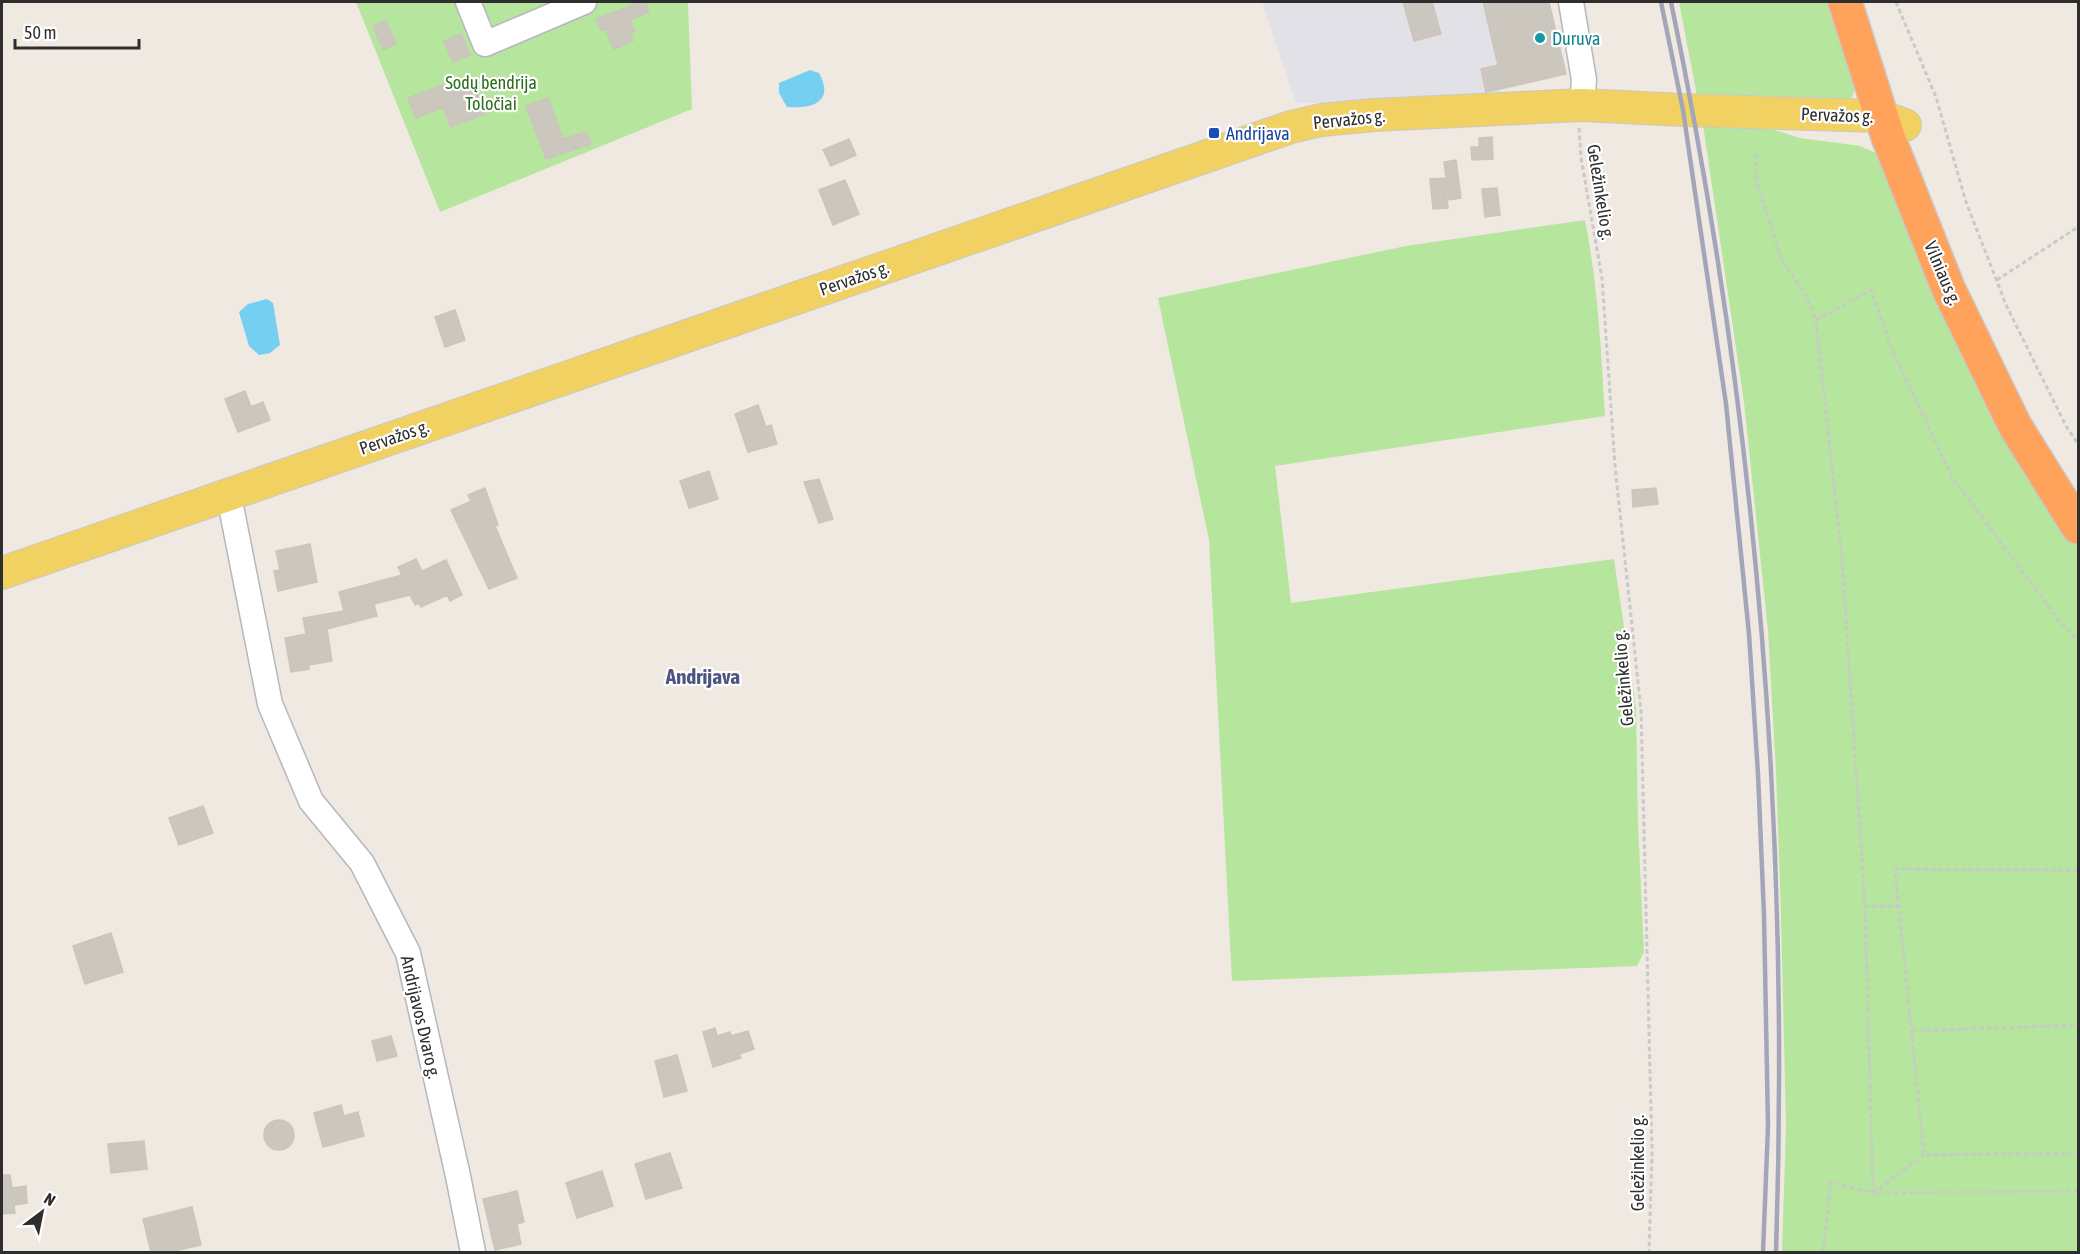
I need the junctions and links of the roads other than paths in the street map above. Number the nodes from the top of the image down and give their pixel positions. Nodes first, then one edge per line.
1 (468, 2) edge
2 (584, 2) edge
3 (1571, 2) edge
4 (1845, 2) edge
5 (1866, 2) edge
6 (1582, 105) junction
7 (1891, 126) junction
8 (2079, 493) edge
9 (229, 496) junction
10 (2079, 527) edge
11 (2, 573) edge
12 (473, 1252) edge

1 - 2 street
3 - 6 street
4 - 7 highway, Vilniaus g.
5 - 7 highway, Vilniaus g.
6 - 7 main road, Pervažos g.
6 - 9 main road, Pervažos g.
7 - 8 highway, Vilniaus g.
7 - 10 highway, Vilniaus g.
9 - 11 main road, Pervažos g.
9 - 12 street, Andrijavos Dvaro g.

